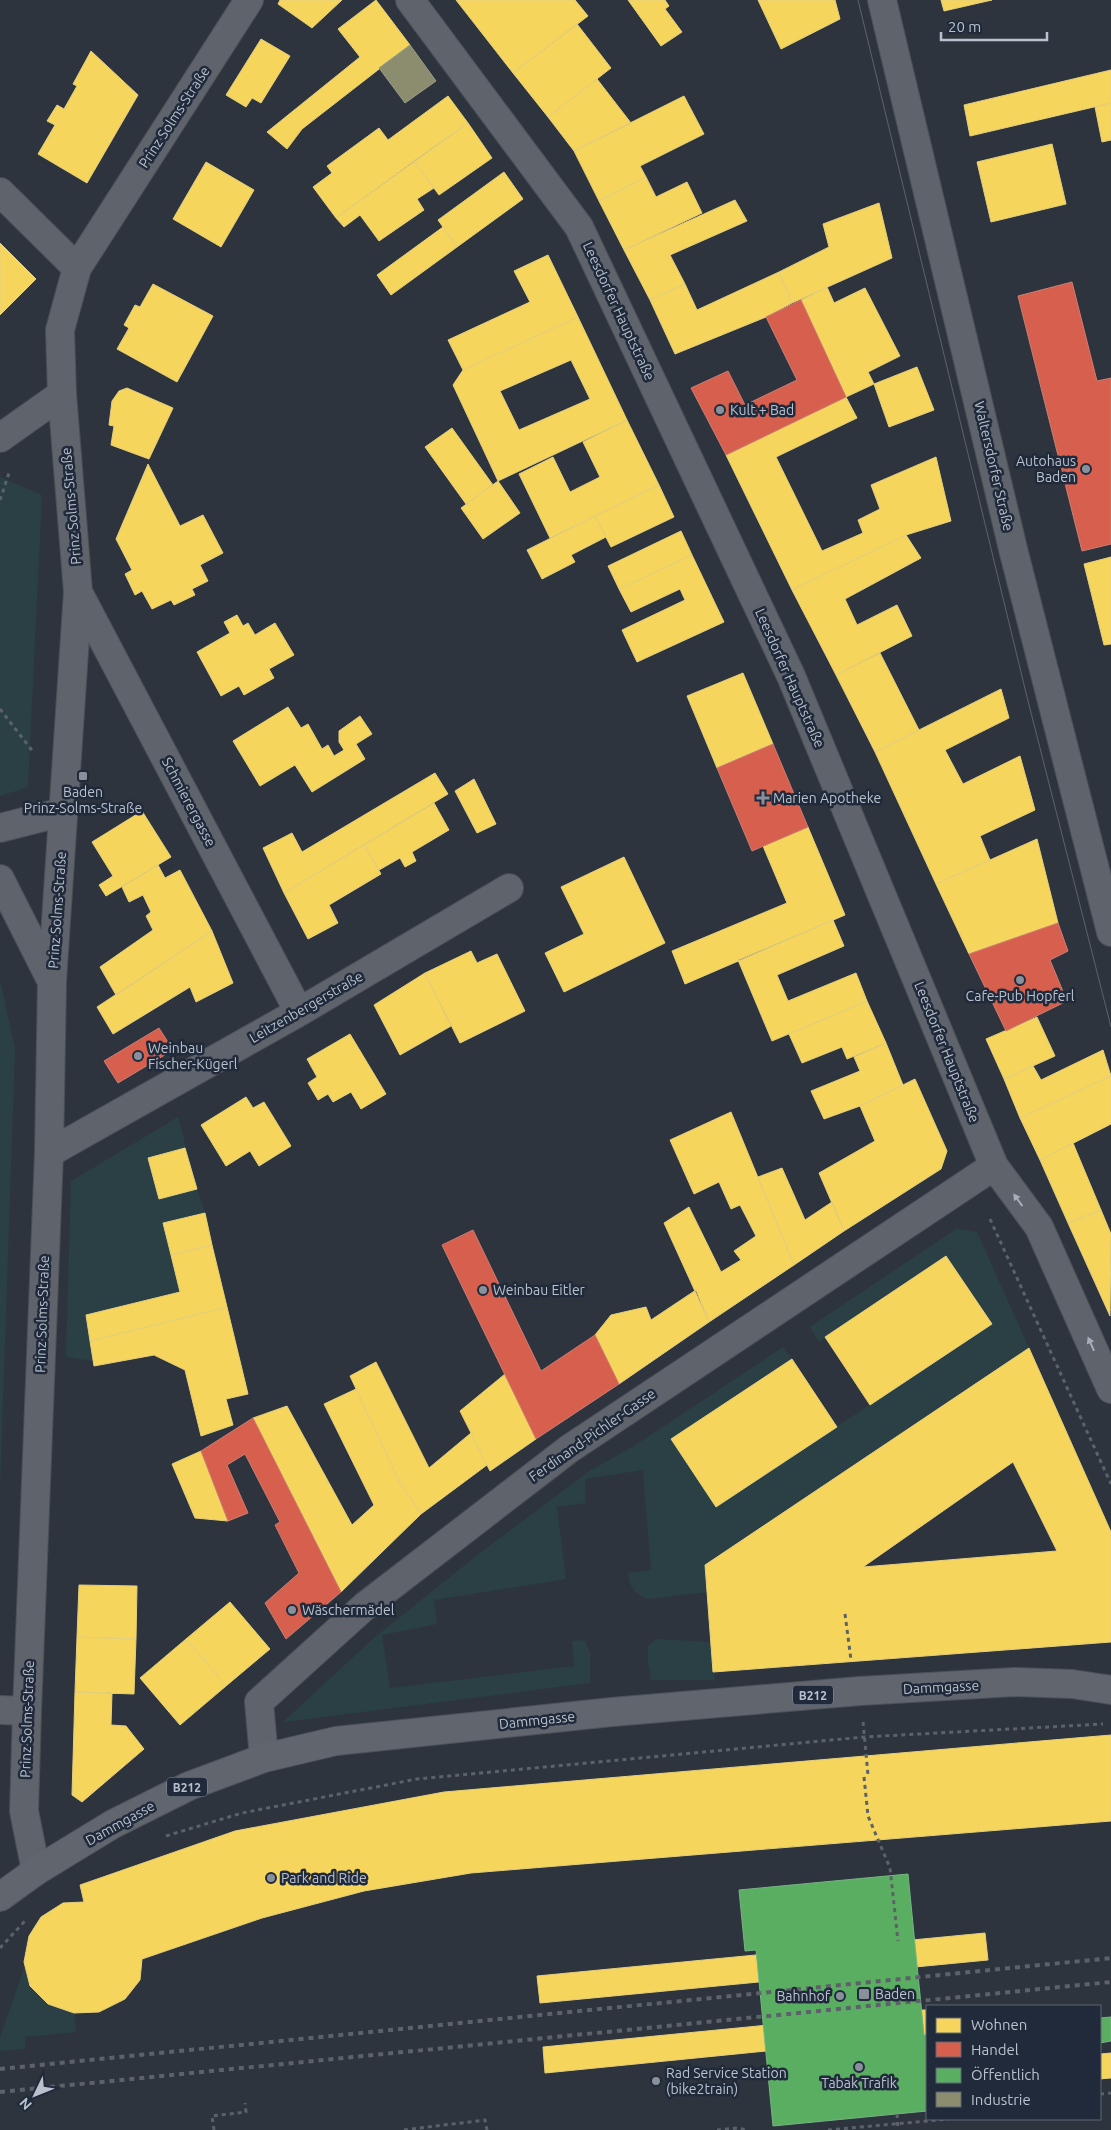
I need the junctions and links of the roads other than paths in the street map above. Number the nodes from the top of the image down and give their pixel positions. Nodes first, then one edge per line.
1 (248, 0) edge
2 (410, 0) edge
3 (882, 0) edge
4 (0, 192) edge
5 (77, 268) junction
6 (62, 394) junction
7 (0, 438) edge
8 (78, 592) junction
9 (63, 812) junction
10 (0, 828) edge
11 (0, 879) edge
12 (509, 888) dead end
13 (1111, 932) edge
14 (52, 981) junction
15 (299, 1012) junction
16 (49, 1153) junction
17 (994, 1166) junction
18 (1111, 1389) edge
19 (1111, 1690) edge
20 (13, 1711) edge
21 (264, 1758) junction
22 (36, 1871) junction
23 (0, 1897) edge

1 - 5 street, Prinz Solms-Straße
2 - 17 street, Leesdorfer Hauptstraße
3 - 13 street, Waltersdorfer Straße
4 - 5 street
5 - 6 street, Prinz Solms-Straße
6 - 7 street
6 - 8 street, Prinz Solms-Straße
8 - 9 street, Prinz Solms-Straße
8 - 15 street, Schmierergasse
9 - 10 street
9 - 14 street, Prinz Solms-Straße
11 - 14 street
12 - 15 street, Leitzenbergerstraße
14 - 16 street, Prinz Solms-Straße
15 - 16 street, Leitzenbergerstraße
16 - 20 street, Prinz Solms-Straße
18 -> 17 street, Leesdorfer Hauptstraße
17 - 21 street, Ferdinand-Pichler-Gasse
19 - 21 main road, Dammgasse / B212
20 - 22 street, Prinz Solms-Straße
21 - 22 main road, Dammgasse / B212
22 - 23 main road, Dammgasse / B212

